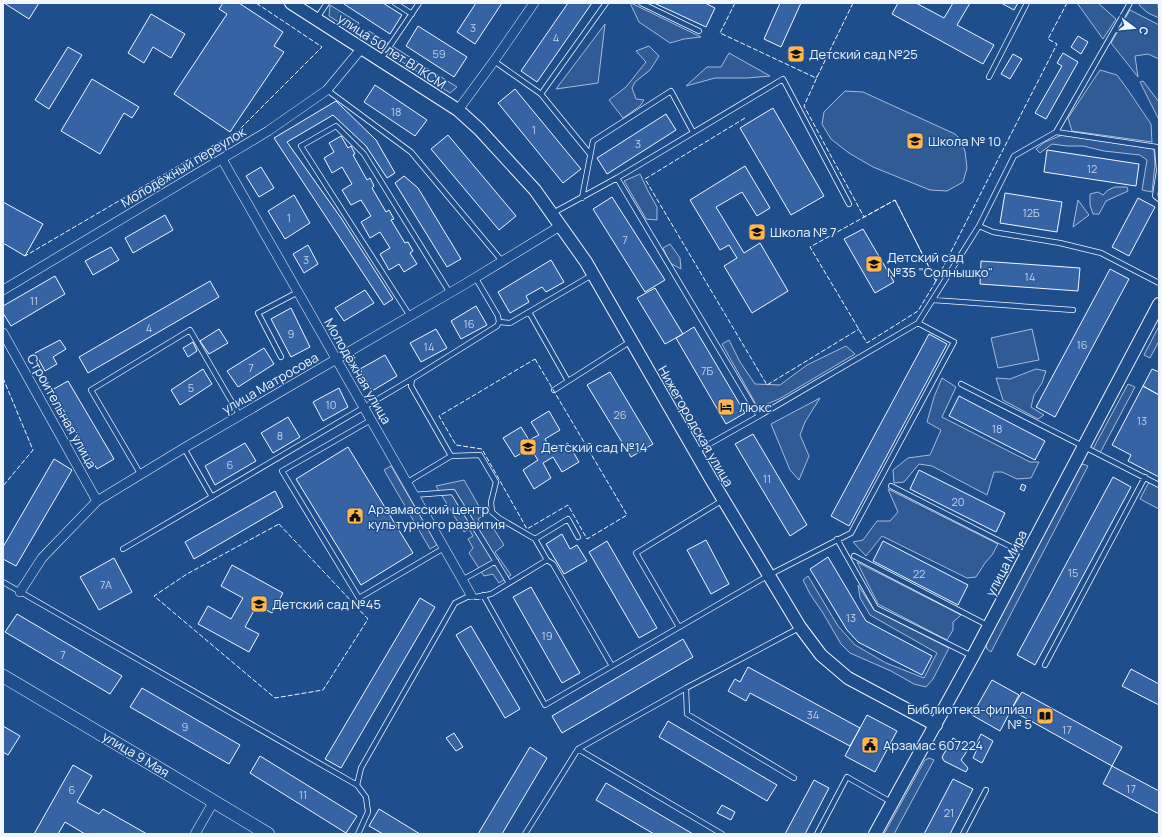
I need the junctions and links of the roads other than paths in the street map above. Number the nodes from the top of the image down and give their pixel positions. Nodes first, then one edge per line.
1 (291, 3) edge
2 (327, 3) edge
3 (395, 3) edge
4 (419, 3) edge
5 (534, 3) edge
6 (606, 3) edge
7 (641, 3) edge
8 (1027, 3) edge
9 (1130, 3) edge
10 (412, 14) junction
11 (316, 20) junction
12 (699, 31) dead end
13 (361, 49) junction
14 (380, 61) junction
15 (494, 62) junction
16 (989, 77) dead end
17 (327, 90) junction
18 (541, 94) junction
19 (458, 110) junction
20 (693, 132) junction
21 (1056, 132) junction
22 (590, 154) junction
23 (222, 159) junction
24 (1159, 171) edge
25 (617, 178) junction
26 (582, 198) junction
27 (1159, 199) edge
28 (848, 204) dead end
29 (552, 214) junction
30 (560, 226) junction
31 (979, 226) junction
32 (502, 261) junction
33 (593, 275) junction
34 (475, 278) junction
35 (1159, 283) edge
36 (3, 290) edge
37 (298, 292) junction
38 (450, 293) junction
39 (933, 300) junction
40 (1159, 304) edge
41 (1073, 310) dead end
42 (529, 312) junction
43 (410, 316) junction
44 (498, 322) junction
45 (918, 323) junction
46 (3, 334) edge
47 (631, 341) junction
48 (281, 357) dead end
49 (336, 359) junction
50 (412, 379) junction
51 (568, 381) junction
52 (961, 384) dead end
53 (554, 390) dead end
54 (364, 409) junction
55 (240, 416) junction
56 (759, 416) junction
57 (371, 420) junction
58 (1083, 447) junction
59 (184, 448) junction
60 (695, 452) junction
61 (452, 456) junction
62 (141, 475) junction
63 (1145, 477) junction
64 (406, 483) junction
65 (1159, 484) edge
66 (891, 486) dead end
67 (413, 495) junction
68 (212, 497) junction
69 (724, 500) junction
70 (97, 501) junction
71 (578, 537) dead end
72 (534, 539) junction
73 (838, 539) junction
74 (444, 548) junction
75 (123, 549) dead end
76 (1027, 555) junction
77 (854, 556) dead end
78 (547, 560) junction
79 (496, 561) junction
80 (769, 575) junction
81 (462, 580) junction
82 (3, 582) edge
83 (509, 583) junction
84 (20, 592) junction
85 (471, 595) junction
86 (483, 595) junction
87 (679, 626) junction
88 (989, 626) junction
89 (800, 627) junction
90 (973, 656) junction
91 (1045, 665) dead end
92 (612, 666) junction
93 (3, 676) edge
94 (686, 688) junction
95 (936, 725) junction
96 (578, 748) junction
97 (794, 778) dead end
98 (357, 784) junction
99 (986, 790) dead end
100 (214, 801) junction
101 (893, 802) junction
102 (195, 834) edge
103 (268, 834) edge
104 (358, 834) edge
105 (525, 834) edge
106 (722, 834) edge
107 (817, 834) edge
108 (875, 834) edge
109 (963, 834) edge

1 - 11 street, улица 50 лет ВЛКСМ
2 - 11 lane
3 - 10 lane
4 - 10 lane
5 - 15 street
6 - 18 lane
7 - 12 lane
8 - 16 lane
9 - 21 lane
10 - 14 lane
11 - 13 street, улица 50 лет ВЛКСМ
13 - 14 street, улица 50 лет ВЛКСМ
13 - 17 street, Молодёжный переулок
14 - 19 street, улица 50 лет ВЛКСМ
15 - 18 lane
15 - 19 street
17 - 23 street, Молодёжный переулок
17 - 32 lane
18 - 22 lane
19 - 29 street, Нижегородская улица
20 - 22 lane
20 - 25 lane
20 - 28 lane
21 - 24 lane
21 - 31 lane
22 - 26 lane
23 - 36 street, Молодёжный переулок
23 - 37 street, Молодёжная улица
24 - 27 lane
25 - 26 lane
25 - 56 lane
26 - 29 lane
29 - 30 street, Нижегородская улица
30 - 32 street, улица Матросова
30 - 33 street, Нижегородская улица
31 - 35 lane
31 - 39 lane
32 - 34 street, улица Матросова
33 - 42 lane
33 - 47 street, Нижегородская улица
34 - 38 street, улица Матросова
34 - 44 lane
37 - 48 lane
37 - 49 street, Молодёжная улица
38 - 43 street, улица Матросова
38 - 43 lane
39 - 41 lane
39 - 45 lane
40 - 58 street, улица Мира
42 - 44 lane
42 - 51 lane
43 - 49 street, улица Матросова
44 - 50 lane
45 - 56 lane
45 - 73 lane
46 - 70 street, Строительная улица
47 - 51 lane
47 - 60 street, Нижегородская улица
49 - 54 street, Молодёжная улица
49 - 55 street, улица Матросова
50 - 54 lane
50 - 61 lane
51 - 53 lane
52 - 58 lane
54 - 57 street, Молодёжная улица
54 - 68 lane
55 - 59 street, улица Матросова
55 - 62 lane
56 - 60 lane
57 - 64 street, Молодёжная улица
57 - 74 lane
58 - 63 lane
58 - 76 street, улица Мира
59 - 62 street, улица Матросова
59 - 68 lane
60 - 69 street, Нижегородская улица
61 - 64 lane
61 - 72 lane
62 - 70 street, улица Матросова
63 - 65 lane
63 - 91 lane
64 - 67 street, Молодёжная улица
66 - 76 lane
67 - 74 street, Молодёжная улица
67 - 79 lane
68 - 75 lane
69 - 80 street, Нижегородская улица
69 - 87 lane
70 - 84 street, улица Матросова
71 - 72 lane
72 - 78 lane
73 - 80 lane
73 - 90 lane
74 - 81 street, Молодёжная улица
76 - 88 street, улица Мира
77 - 88 lane
78 - 83 lane
78 - 92 lane
79 - 81 lane
79 - 83 lane
80 - 87 lane
80 - 89 street, Нижегородская улица
81 - 85 street, Молодёжная улица
82 - 84 lane
83 - 86 lane
84 - 98 lane
85 - 86 lane
85 - 98 lane
86 - 92 lane
87 - 92 lane
88 - 90 street, улица Мира
89 - 94 lane
89 - 95 street, Нижегородская улица
90 - 95 street, улица Мира
93 - 100 main road, улица 9 Мая
94 - 96 lane
94 - 97 lane
95 - 101 street, улица Мира
96 - 105 lane
96 - 106 lane
98 - 104 lane
99 - 109 lane
100 - 102 street
100 - 103 main road, улица 9 Мая
101 - 107 lane
101 - 108 street, улица Мира

